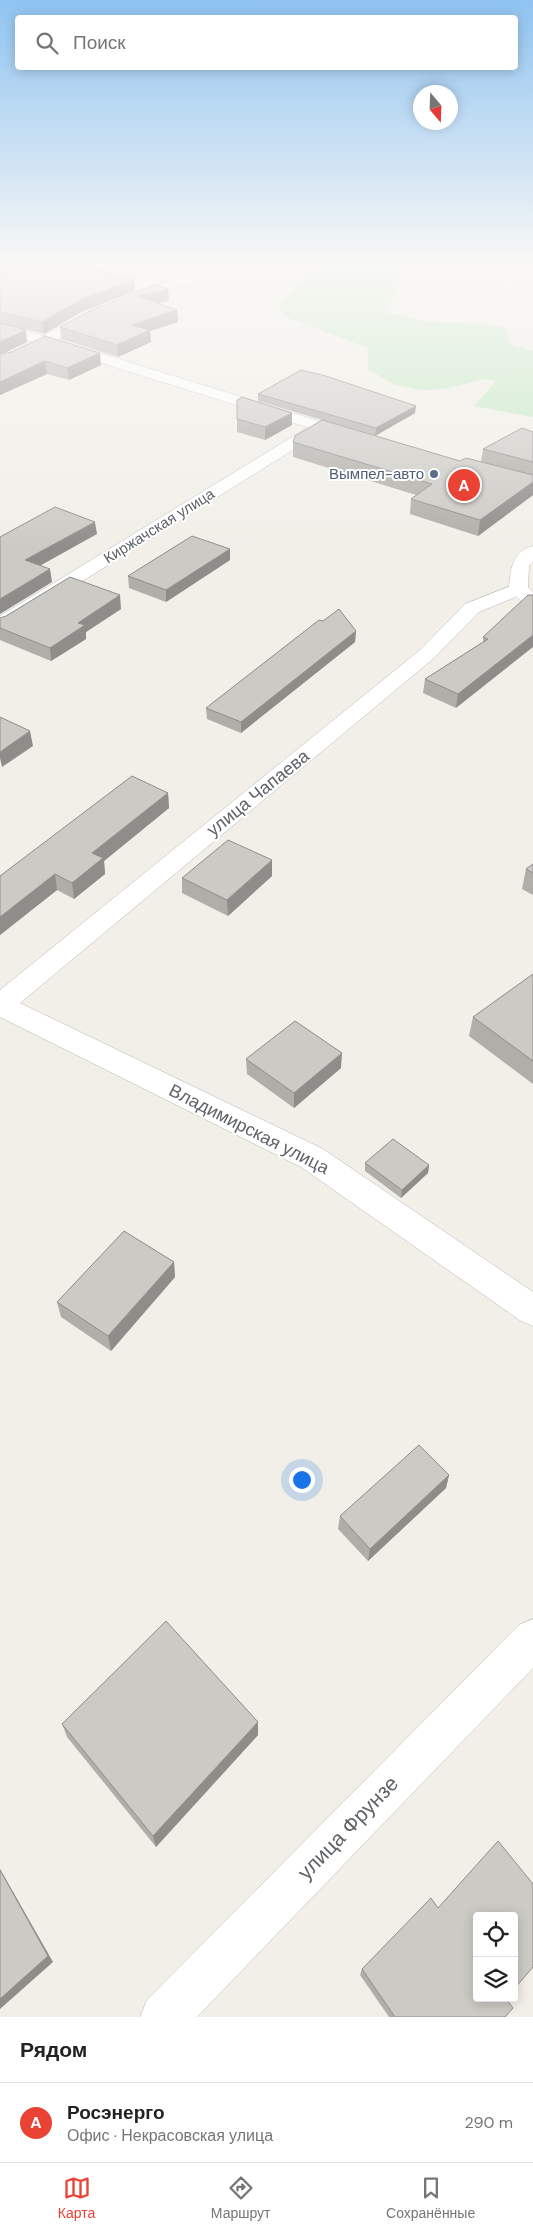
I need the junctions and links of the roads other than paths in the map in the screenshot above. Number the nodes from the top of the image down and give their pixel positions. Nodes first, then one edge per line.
1 (107, 360) edge
2 (319, 427) junction
3 (365, 440) edge
4 (533, 551) edge
5 (526, 596) edge
6 (0, 624) edge
7 (0, 1005) edge
8 (533, 1311) edge
9 (533, 1639) edge
10 (164, 2017) edge

1 - 2 street
2 - 3 street
2 - 6 street, Киржачская улица
4 - 5 street
5 - 7 street, улица Чапаева
7 - 8 street, Владимирская улица
9 - 10 street, улица Фрунзе

